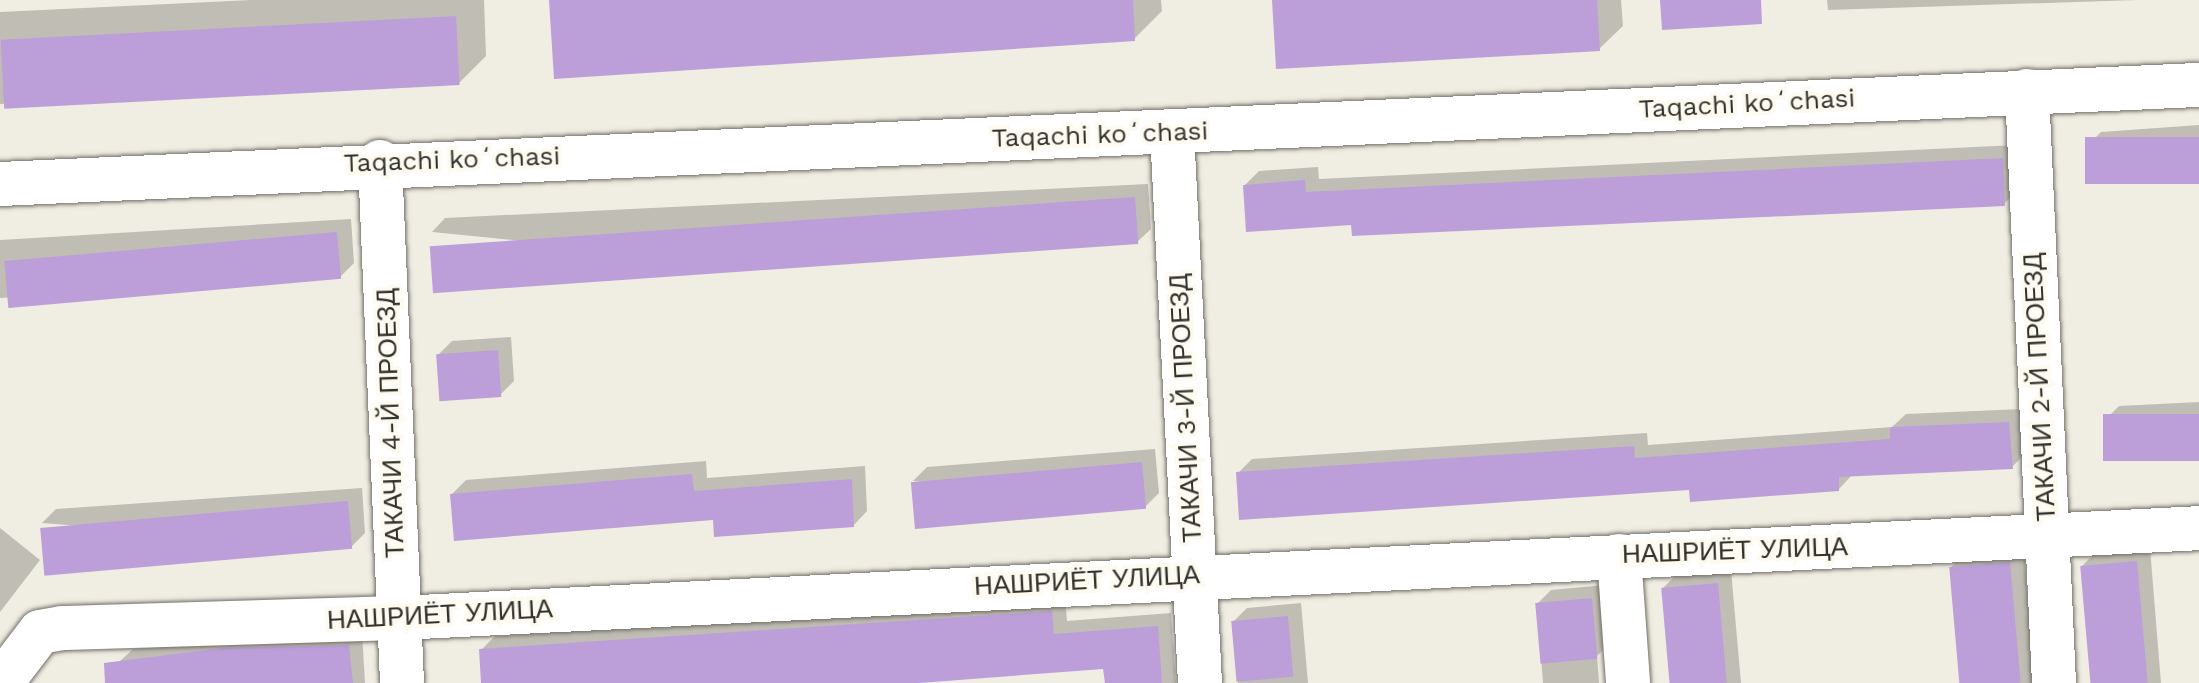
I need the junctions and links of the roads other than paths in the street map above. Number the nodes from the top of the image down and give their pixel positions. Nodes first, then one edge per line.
1 (2199, 85) edge
2 (2027, 91) junction
3 (1172, 132) junction
4 (380, 162) junction
5 (0, 184) edge
6 (2199, 528) edge
7 (2047, 538) junction
8 (1619, 556) junction
9 (1194, 575) junction
10 (400, 618) junction
11 (1, 683) edge
12 (402, 683) edge
13 (1200, 683) edge
14 (1628, 683) edge
15 (2054, 683) edge

1 - 2 street, Taqachi koʻchasi
2 - 3 street, Taqachi koʻchasi
2 - 7 street, ТАКАЧИ 2-Й ПРОЕЗД
3 - 4 street, Taqachi koʻchasi
3 - 9 street, ТАКАЧИ 3-Й ПРОЕЗД
4 - 5 street, Taqachi koʻchasi
4 - 10 street, ТАКАЧИ 4-Й ПРОЕЗД
6 - 7 street, НАШРИЁТ УЛИЦА
7 - 8 street, НАШРИЁТ УЛИЦА
7 - 15 street, ТАКАЧИ 2-Й ПРОЕЗД
8 - 9 street, НАШРИЁТ УЛИЦА
8 - 14 street
9 - 10 street, НАШРИЁТ УЛИЦА
9 - 13 street, ТАКАЧИ 3-Й ПРОЕЗД
10 - 11 street, НАШРИЁТ УЛИЦА
10 - 12 street, ТАКАЧИ 4-Й ПРОЕЗД

